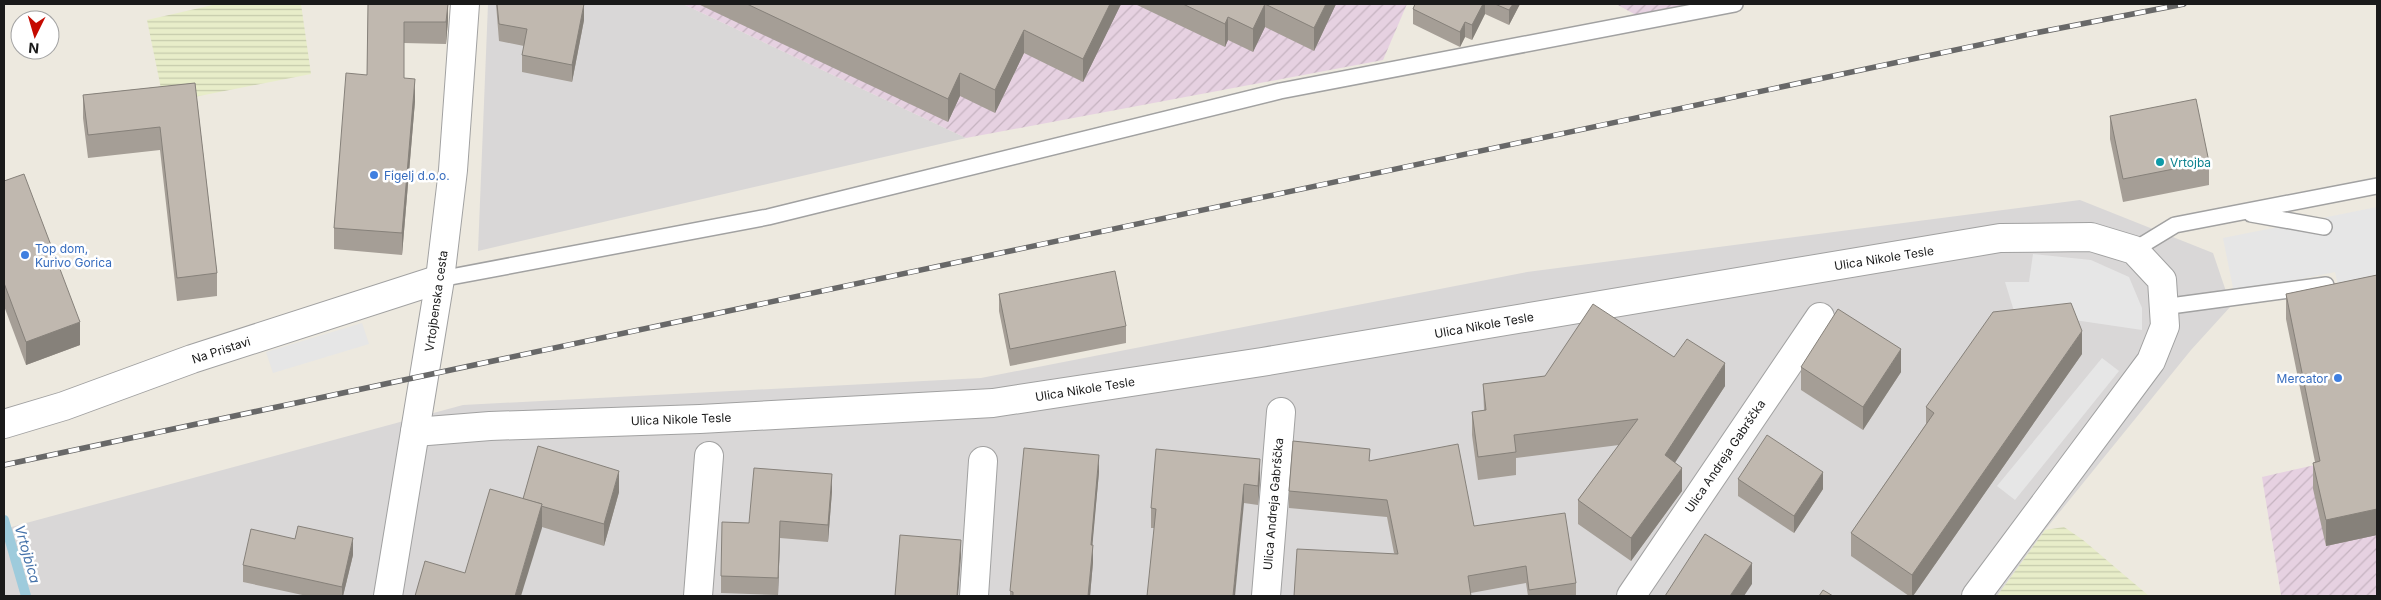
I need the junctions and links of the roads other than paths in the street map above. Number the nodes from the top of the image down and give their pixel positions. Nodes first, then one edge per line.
1 (465, 4) edge
2 (1735, 4) edge
3 (2377, 186) edge
4 (2242, 213) junction
5 (2324, 226) dead end
6 (2134, 250) junction
7 (440, 279) junction
8 (2326, 285) edge
9 (2164, 307) junction
10 (1820, 317) dead end
11 (1281, 412) dead end
12 (4, 424) edge
13 (415, 432) junction
14 (709, 456) dead end
15 (983, 461) dead end
16 (388, 596) edge
17 (698, 596) edge
18 (974, 596) edge
19 (1266, 596) edge
20 (1631, 596) edge
21 (1976, 596) edge

1 - 7 street, Vrtojbenska cesta
2 - 7 lane
3 - 4 lane
4 - 5 lane
4 - 6 lane
6 - 9 street
6 - 13 street, Ulica Nikole Tesle
7 - 12 street, Na Pristavi
7 - 13 street, Vrtojbenska cesta
8 - 9 lane
9 - 21 street
10 - 20 street, Ulica Andreja Gabrščka
11 - 19 street, Ulica Andreja Gabrščka
13 - 16 street, Vrtojbenska cesta
14 - 17 street
15 - 18 street

